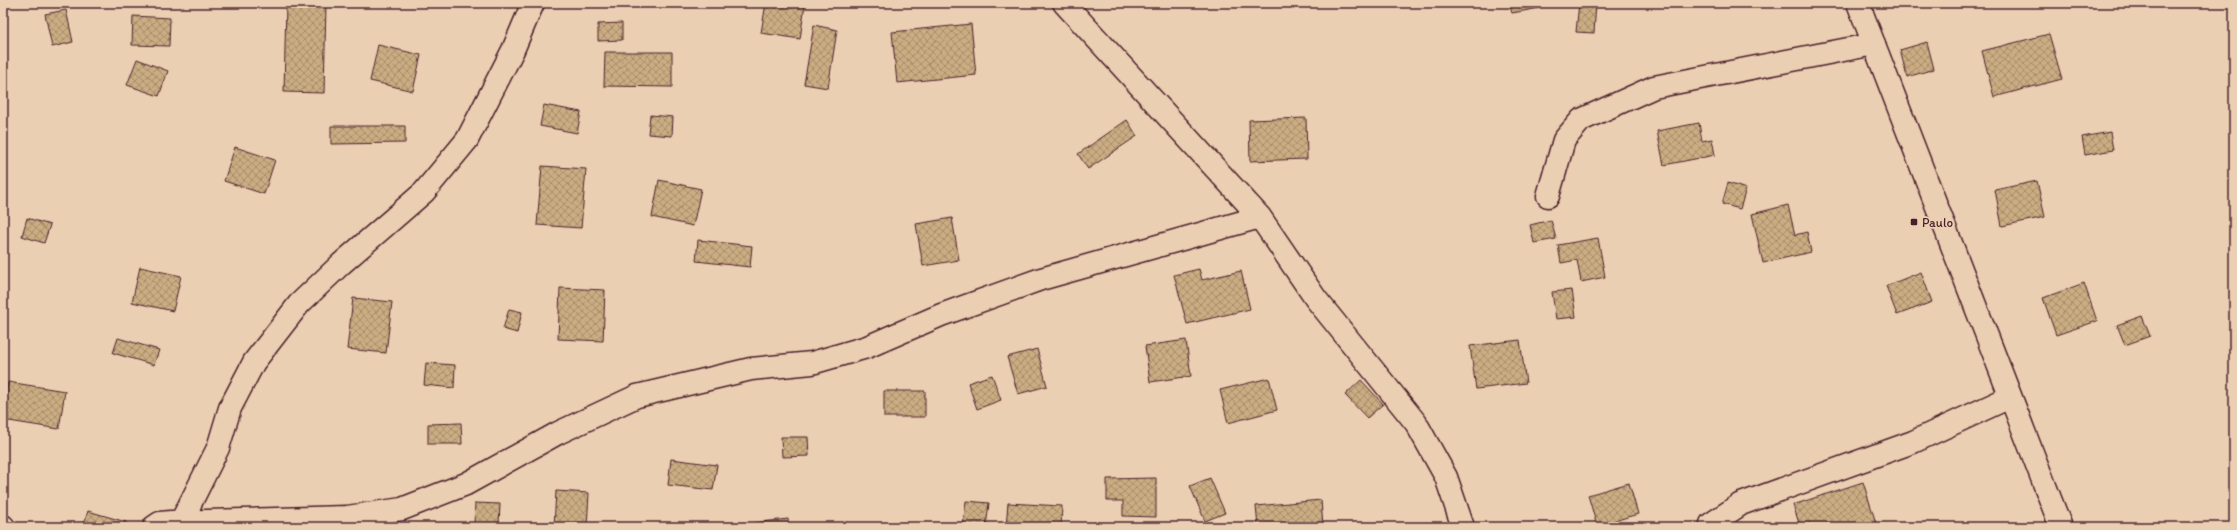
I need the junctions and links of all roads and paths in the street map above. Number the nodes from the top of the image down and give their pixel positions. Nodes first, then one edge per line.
1 (534, 3) edge
2 (1064, 3) edge
3 (1858, 3) edge
4 (1874, 44) junction
5 (1548, 196) dead end
6 (1260, 217) junction
7 (2010, 397) junction
8 (181, 522) junction
9 (1711, 524) dead end
10 (154, 527) edge
11 (1463, 527) edge
12 (2061, 527) edge

1 - 8 street
2 - 6 street
3 - 4 street
4 - 5 street
4 - 7 street
6 - 8 street
6 - 11 street
7 - 9 street
7 - 12 street
8 - 10 street

